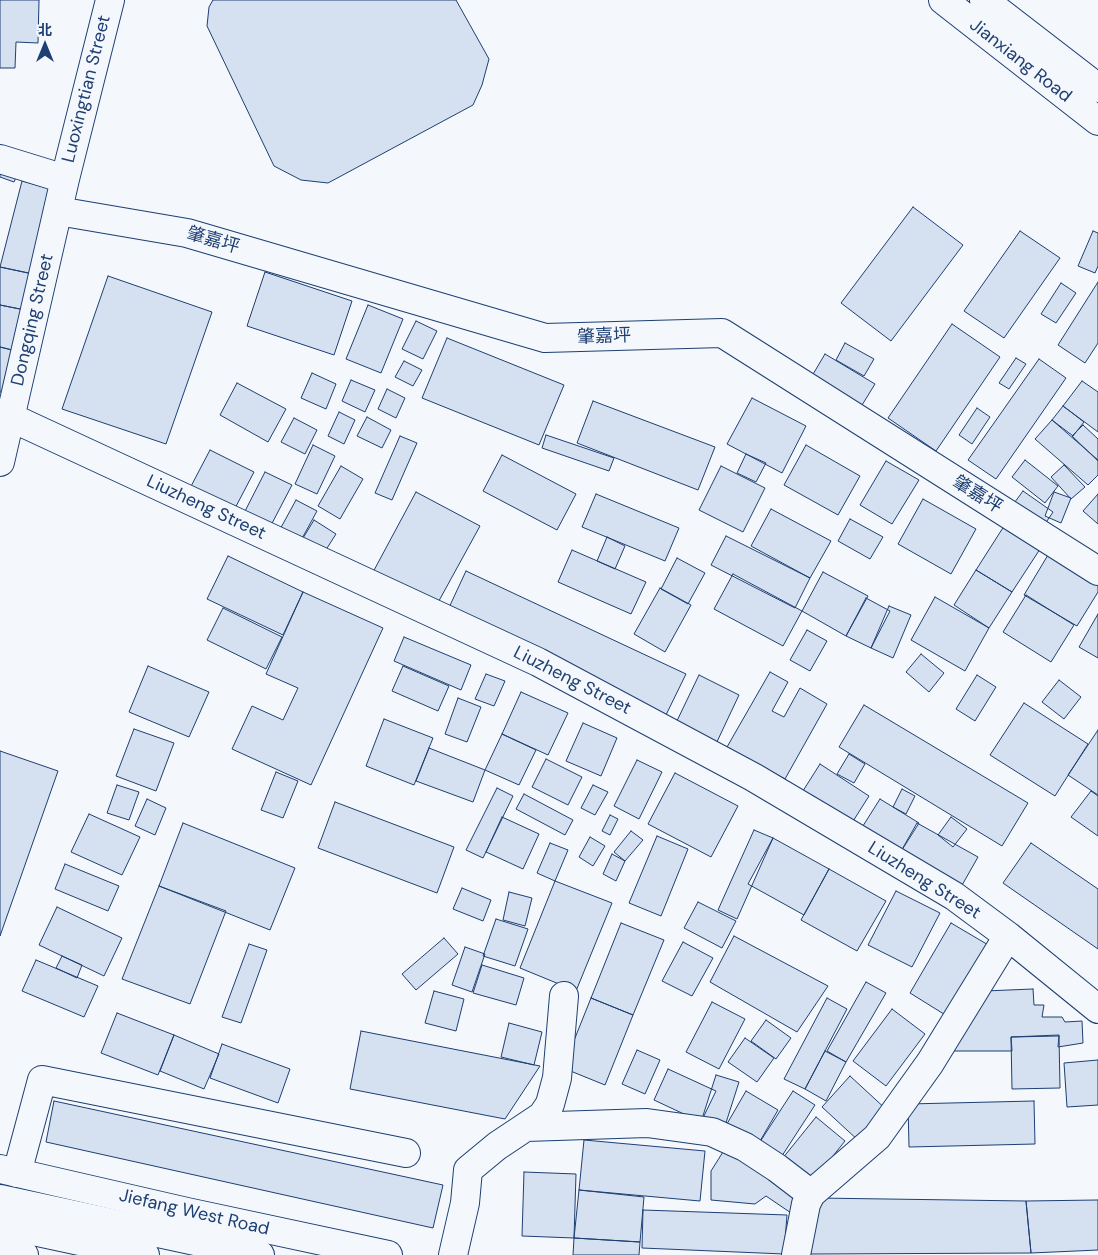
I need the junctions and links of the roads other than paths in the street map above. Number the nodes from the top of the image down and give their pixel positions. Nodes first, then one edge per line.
1 (110, 0) edge
2 (943, 0) edge
3 (984, 0) edge
4 (1098, 88) edge
5 (1098, 122) edge
6 (0, 159) edge
7 (65, 179) junction
8 (58, 211) junction
9 (10, 417) junction
10 (0, 462) edge
11 (1098, 571) edge
12 (1008, 936) junction
13 (564, 996) dead end
14 (1098, 1009) edge
15 (526, 1126) junction
16 (406, 1153) dead end
17 (9, 1171) edge
18 (811, 1194) junction
19 (0, 1199) edge
20 (0, 1224) edge
21 (0, 1250) edge
22 (24, 1255) edge
23 (145, 1255) edge
24 (260, 1255) edge
25 (388, 1255) edge
26 (453, 1255) edge
27 (796, 1255) edge

1 - 7 street, Luoxingtian Street
2 - 5 street, Jianxiang Road
3 - 4 street, Jianxiang Road
6 - 7 street
7 - 8 street, Dongqing Street
8 - 9 street, Dongqing Street
8 - 11 street, 肇嘉坪
9 - 10 street, Dongqing Street
9 - 12 street, Liuzheng Street
12 - 14 street, Liuzheng Street
12 - 18 street
13 - 15 street
15 - 18 street
15 - 26 street
16 - 17 street
17 - 25 street, Jiefang West Road
18 - 27 street
19 - 24 street, Jiefang West Road
20 - 23 street
21 - 22 street

